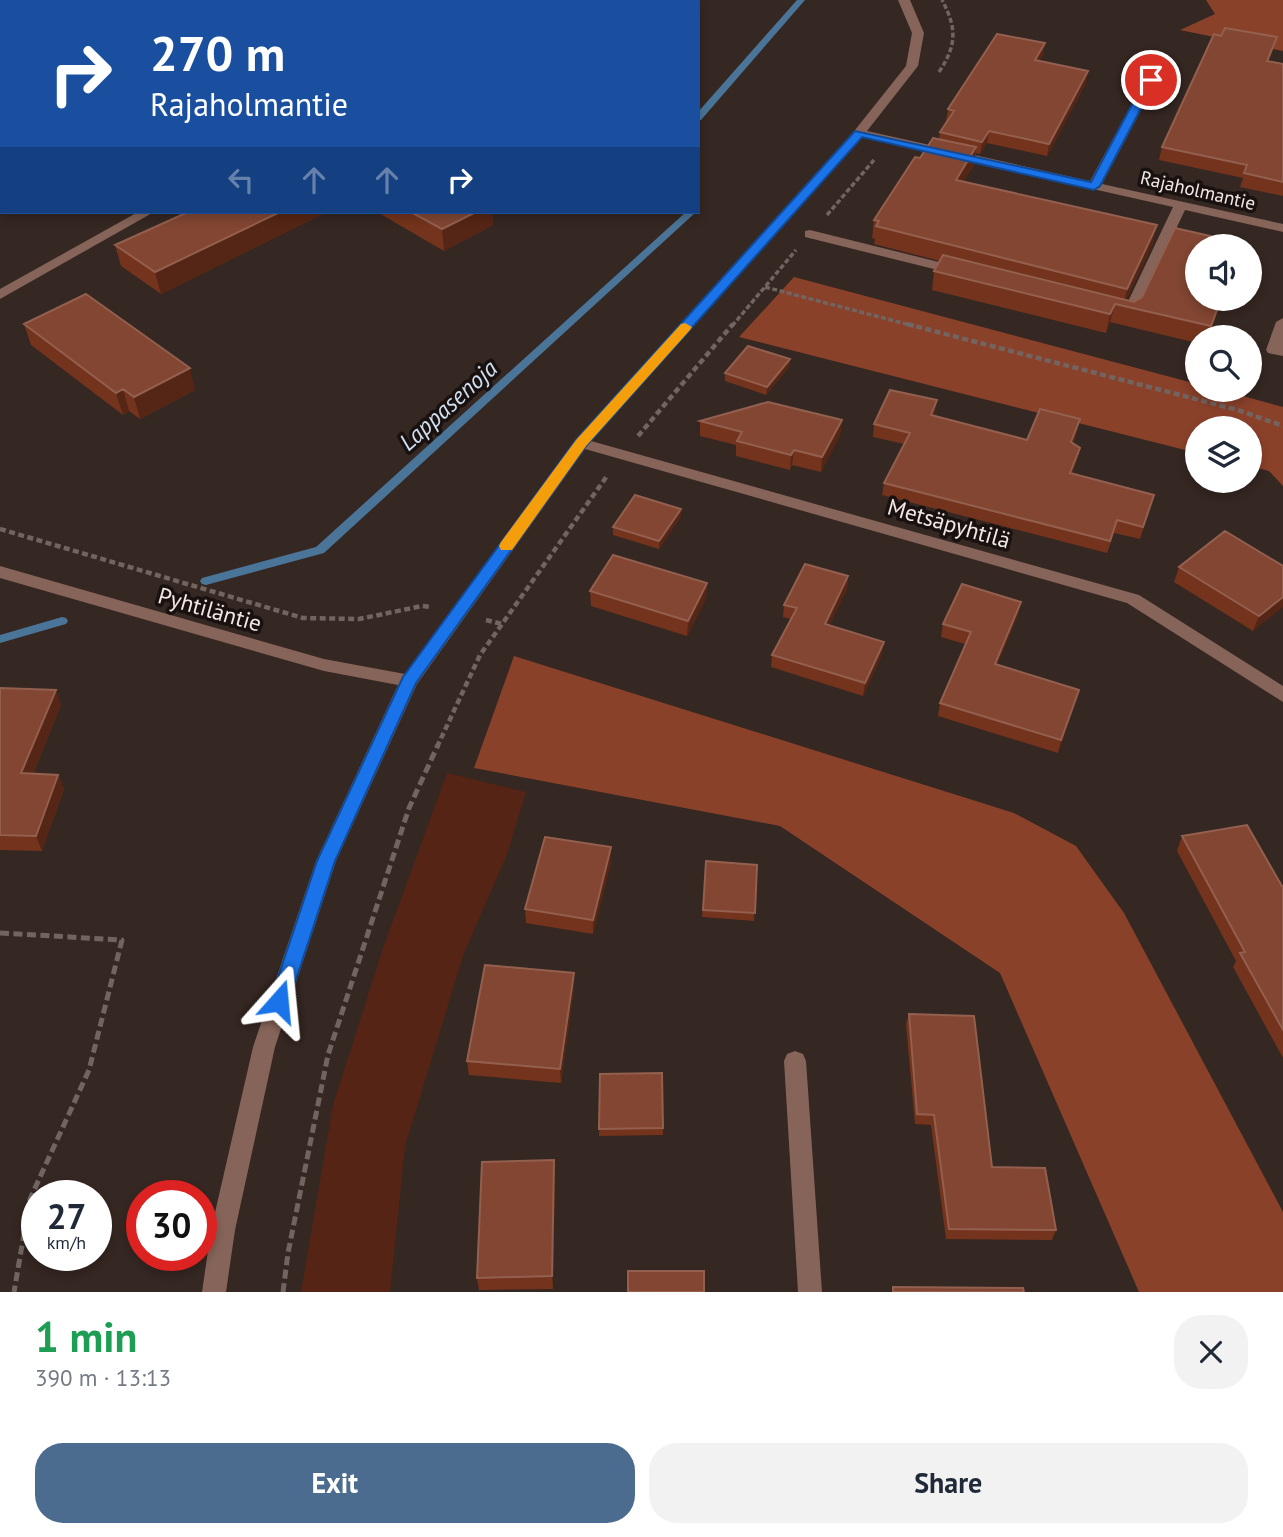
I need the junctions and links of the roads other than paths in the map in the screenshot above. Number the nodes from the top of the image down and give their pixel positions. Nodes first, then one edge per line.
1 (905, 0) edge
2 (1151, 80) dead end
3 (859, 133) junction
4 (1094, 186) junction
5 (1181, 205) junction
6 (143, 214) edge
7 (1283, 228) edge
8 (810, 234) road end
9 (969, 274) edge
10 (0, 295) edge
11 (1102, 308) edge
12 (1283, 322) edge
13 (1283, 352) edge
14 (581, 443) junction
15 (0, 572) edge
16 (409, 681) junction
17 (1283, 695) edge
18 (795, 1061) dead end
19 (214, 1292) edge
20 (810, 1292) edge

1 - 3 street
2 - 4 street
3 - 4 street, Rajaholmantie
3 - 14 street
4 - 5 street, Rajaholmantie
5 - 7 street, Rajaholmantie
5 - 11 street
6 - 10 street
8 - 9 street
12 - 13 street
14 - 16 street
14 - 17 street, Metsäpyhtilä
15 - 16 street, Pyhtiläntie
16 - 19 street
18 - 20 street

